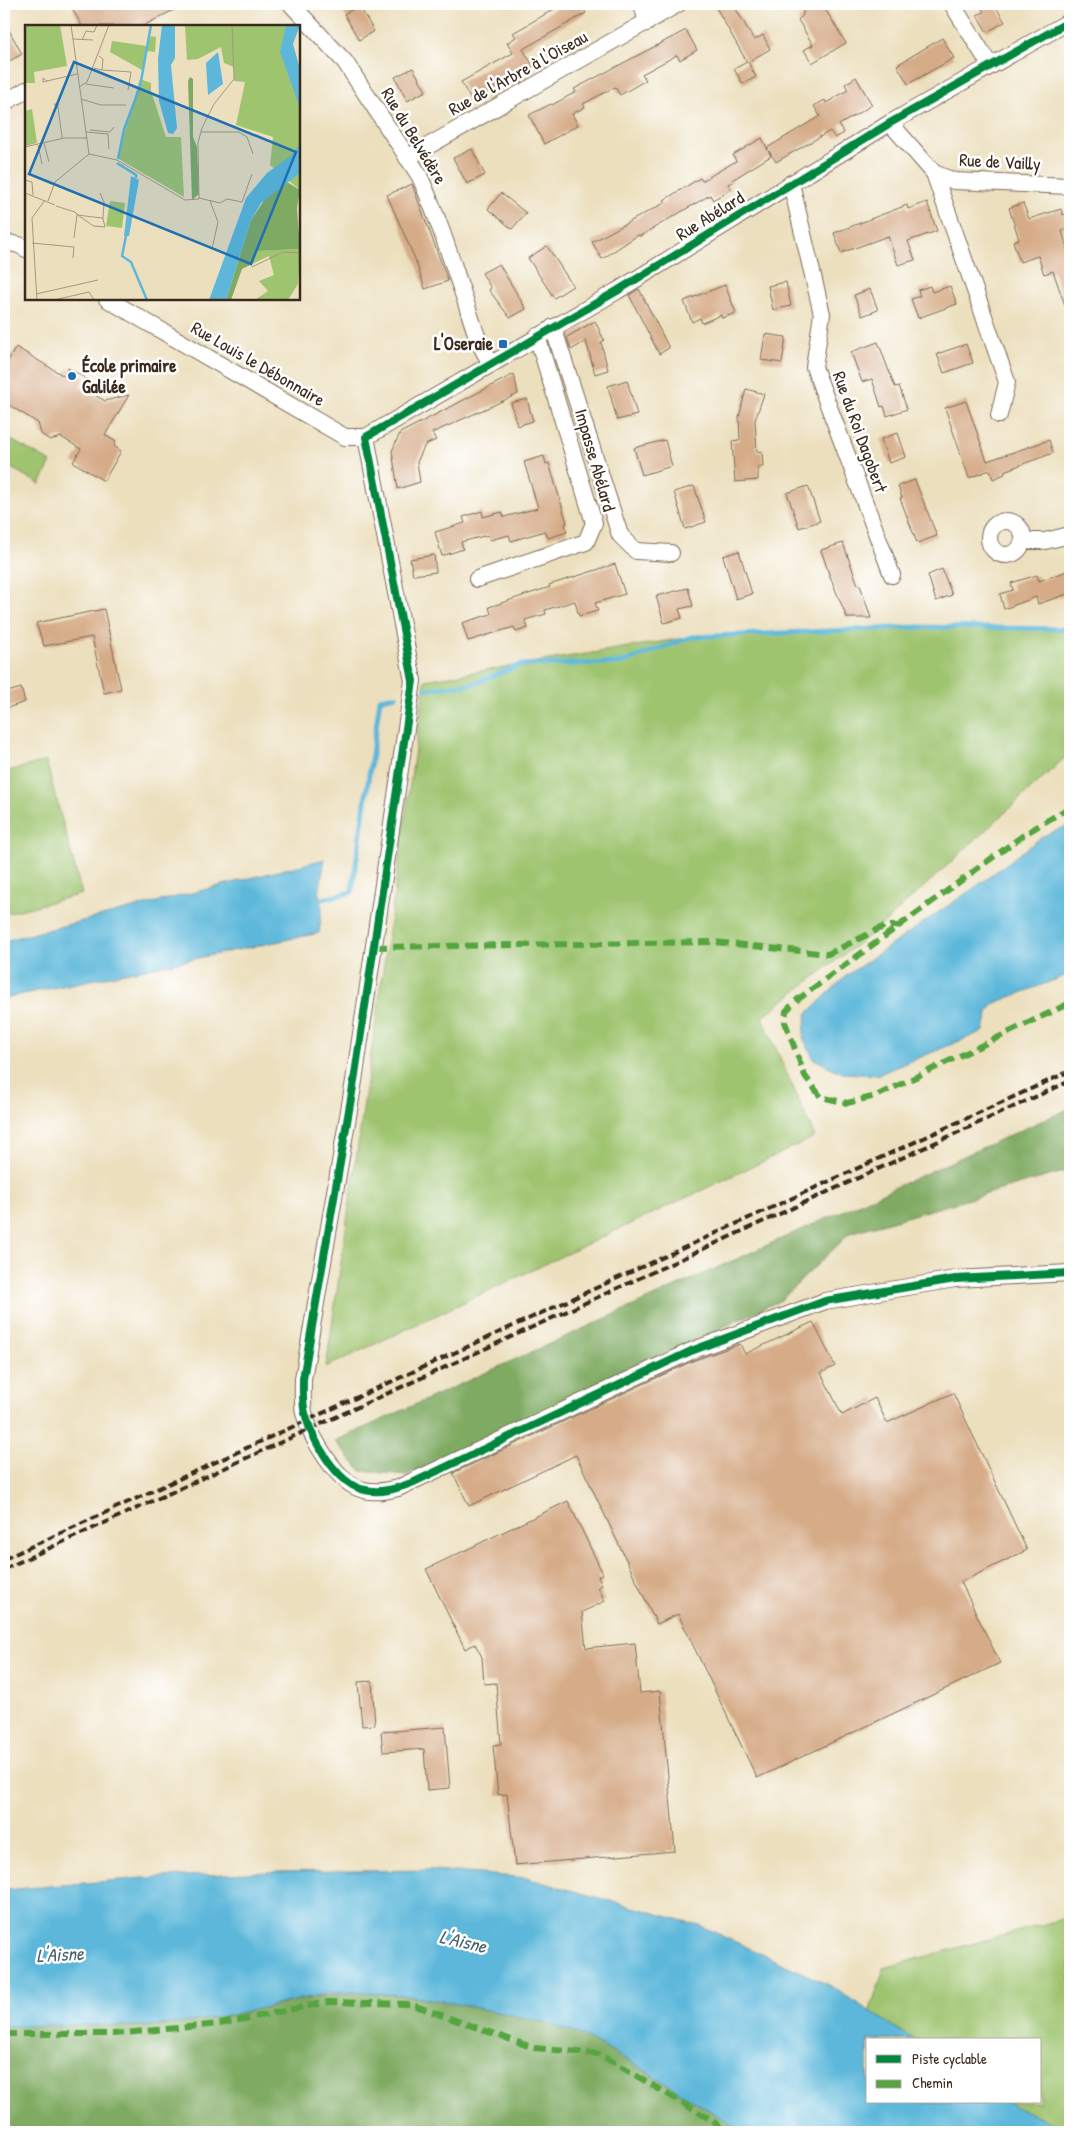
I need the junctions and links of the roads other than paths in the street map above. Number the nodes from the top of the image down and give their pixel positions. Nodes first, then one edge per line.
1 (292, 4) edge
2 (642, 4) edge
3 (678, 4) edge
4 (952, 4) edge
5 (1070, 20) edge
6 (647, 23) junction
7 (305, 31) edge
8 (990, 65) junction
9 (25, 91) edge
10 (4, 103) edge
11 (890, 123) junction
12 (408, 158) junction
13 (934, 173) junction
14 (791, 183) junction
15 (1070, 186) edge
16 (4, 242) edge
17 (25, 248) edge
18 (109, 300) edge
19 (553, 327) junction
20 (536, 336) junction
21 (491, 363) junction
22 (999, 415) dead end
23 (366, 437) junction
24 (1070, 536) edge
25 (1023, 540) dead end
26 (671, 553) dead end
27 (892, 575) dead end
28 (477, 579) dead end
29 (1070, 1273) edge

1 - 7 street, Rue du Belvédère
2 - 6 street
3 - 6 street, Rue de l'Arbre à l'Oiseau
4 - 8 street
5 - 8 street, Rue Abélard
6 - 12 street, Rue de l'Arbre à l'Oiseau
7 - 12 street, Rue du Belvédère
8 - 11 street, Rue Abélard
9 - 10 street
11 - 13 street, Rue de Vailly
11 - 14 street, Rue Abélard
12 - 21 street, Rue du Belvédère
13 - 15 street, Rue de Vailly
13 - 22 street
14 - 19 street, Rue Abélard
14 - 27 street, Rue du Roi Dagobert
16 - 17 street
18 - 23 street, Rue Louis le Débonnaire
19 - 20 street, Rue Abélard
19 - 26 street
20 - 21 street, Rue Abélard
20 - 28 street, Impasse Abélard
21 - 23 street, Rue Abélard
23 - 29 street
24 - 25 street

